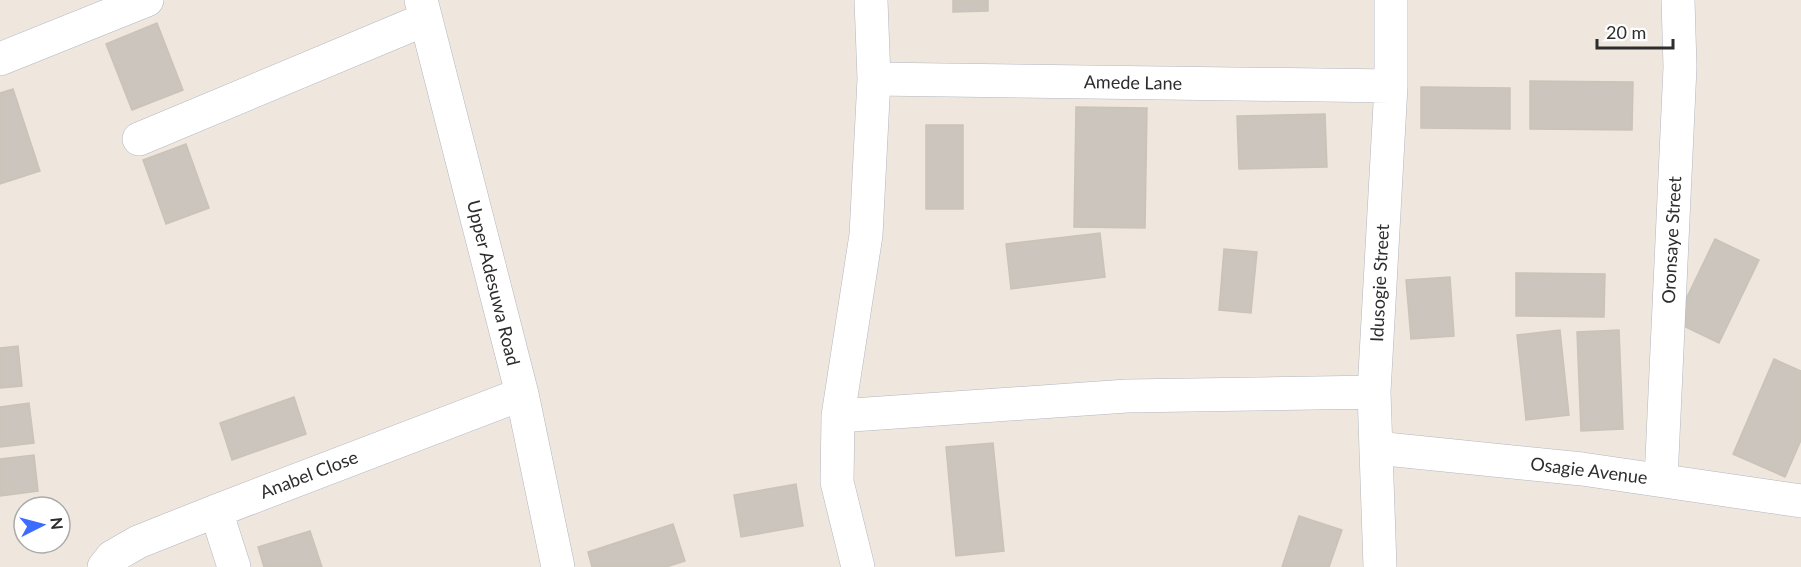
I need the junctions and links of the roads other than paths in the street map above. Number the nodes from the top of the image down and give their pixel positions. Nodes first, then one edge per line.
1 (147, 0) edge
2 (871, 0) edge
3 (1391, 0) edge
4 (1678, 0) edge
5 (424, 9) edge
6 (0, 59) edge
7 (874, 79) junction
8 (1391, 86) junction
9 (139, 139) dead end
10 (1374, 392) junction
11 (522, 394) junction
12 (838, 416) junction
13 (1376, 448) junction
14 (1661, 480) junction
15 (1801, 501) edge
16 (216, 511) junction
17 (104, 567) edge
18 (234, 567) edge
19 (558, 567) edge
20 (858, 567) edge
21 (1380, 567) edge

1 - 6 street
2 - 7 street
3 - 8 street, Idusogie Street
4 - 14 street, Oronsaye Street
5 - 9 street
5 - 11 street, Upper Adesuwa Road
7 - 8 street, Amede Lane
7 - 12 street
8 - 10 street, Idusogie Street
10 - 12 street
10 - 13 street, Idusogie Street
11 - 16 street, Anabel Close
11 - 19 street, Upper Adesuwa Road
12 - 20 street
13 - 14 street, Osagie Avenue
13 - 21 street, Idusogie Street
14 - 15 street, Osagie Avenue
16 - 17 street, Anabel Close
16 - 18 street

